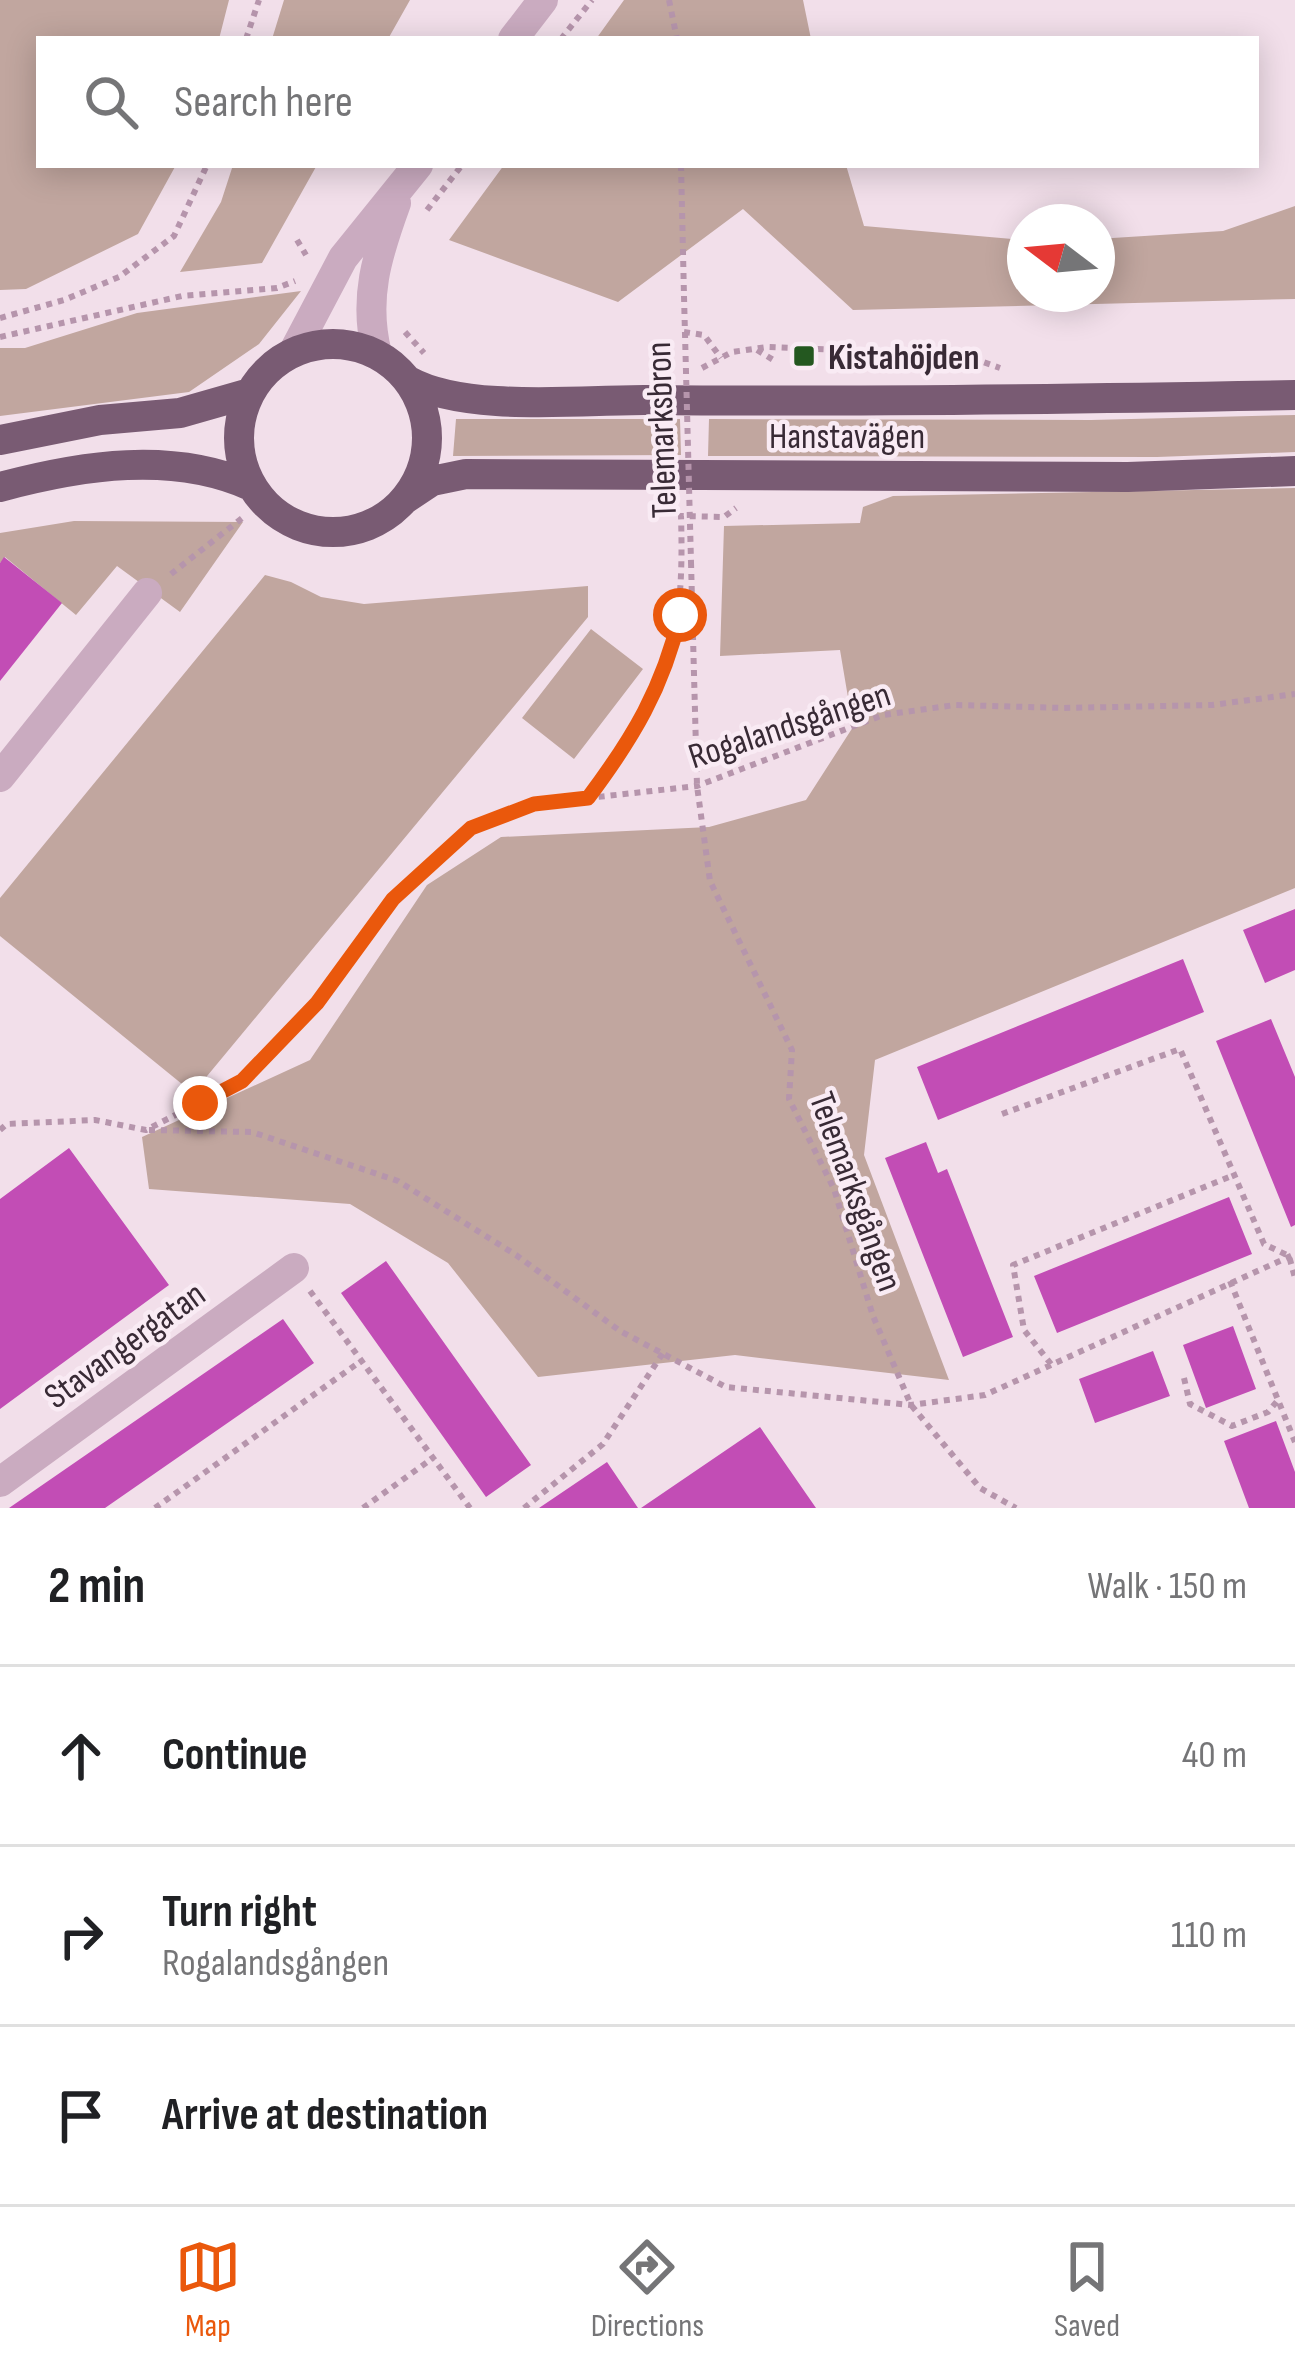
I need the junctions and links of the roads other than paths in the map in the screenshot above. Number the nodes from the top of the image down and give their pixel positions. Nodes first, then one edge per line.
1 (543, 0) edge
2 (515, 36) edge
3 (410, 175) edge
4 (294, 351) junction
5 (377, 354) junction
6 (409, 381) junction
7 (250, 393) junction
8 (1295, 395) edge
9 (0, 440) edge
10 (1295, 471) edge
11 (0, 487) edge
12 (257, 494) junction
13 (405, 499) junction
14 (147, 593) road end
15 (0, 778) edge
16 (294, 1268) road end
17 (0, 1482) edge

1 - 2 street
3 - 4 street
3 - 5 street
4 - 5 main road
4 - 7 main road
5 - 6 main road
6 - 8 main road, Hanstavägen
6 - 13 main road
7 - 9 main road
7 - 12 main road
10 - 13 main road, Hanstavägen
11 - 12 main road
12 - 13 main road
14 - 15 street
16 - 17 street, Stavangergatan

